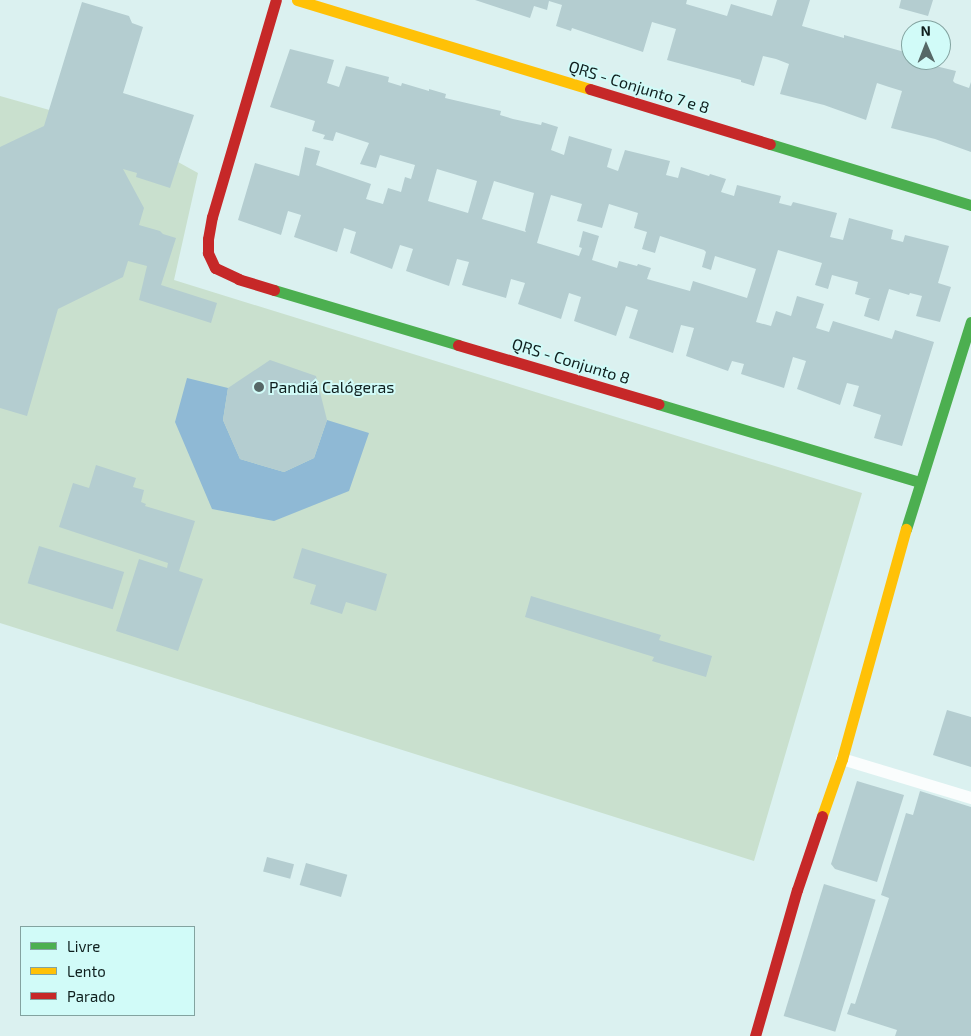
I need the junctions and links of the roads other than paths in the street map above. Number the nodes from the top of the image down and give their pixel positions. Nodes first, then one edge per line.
1 (276, 0) edge
2 (297, 0) edge
3 (971, 205) edge
4 (971, 322) edge
5 (919, 482) junction
6 (842, 759) junction
7 (971, 798) edge
8 (755, 1036) edge

1 - 5 street, QRS - Conjunto 8
2 - 3 street, QRS - Conjunto 7 e 8
4 - 5 street
5 - 6 street
6 - 7 lane
6 - 8 street

